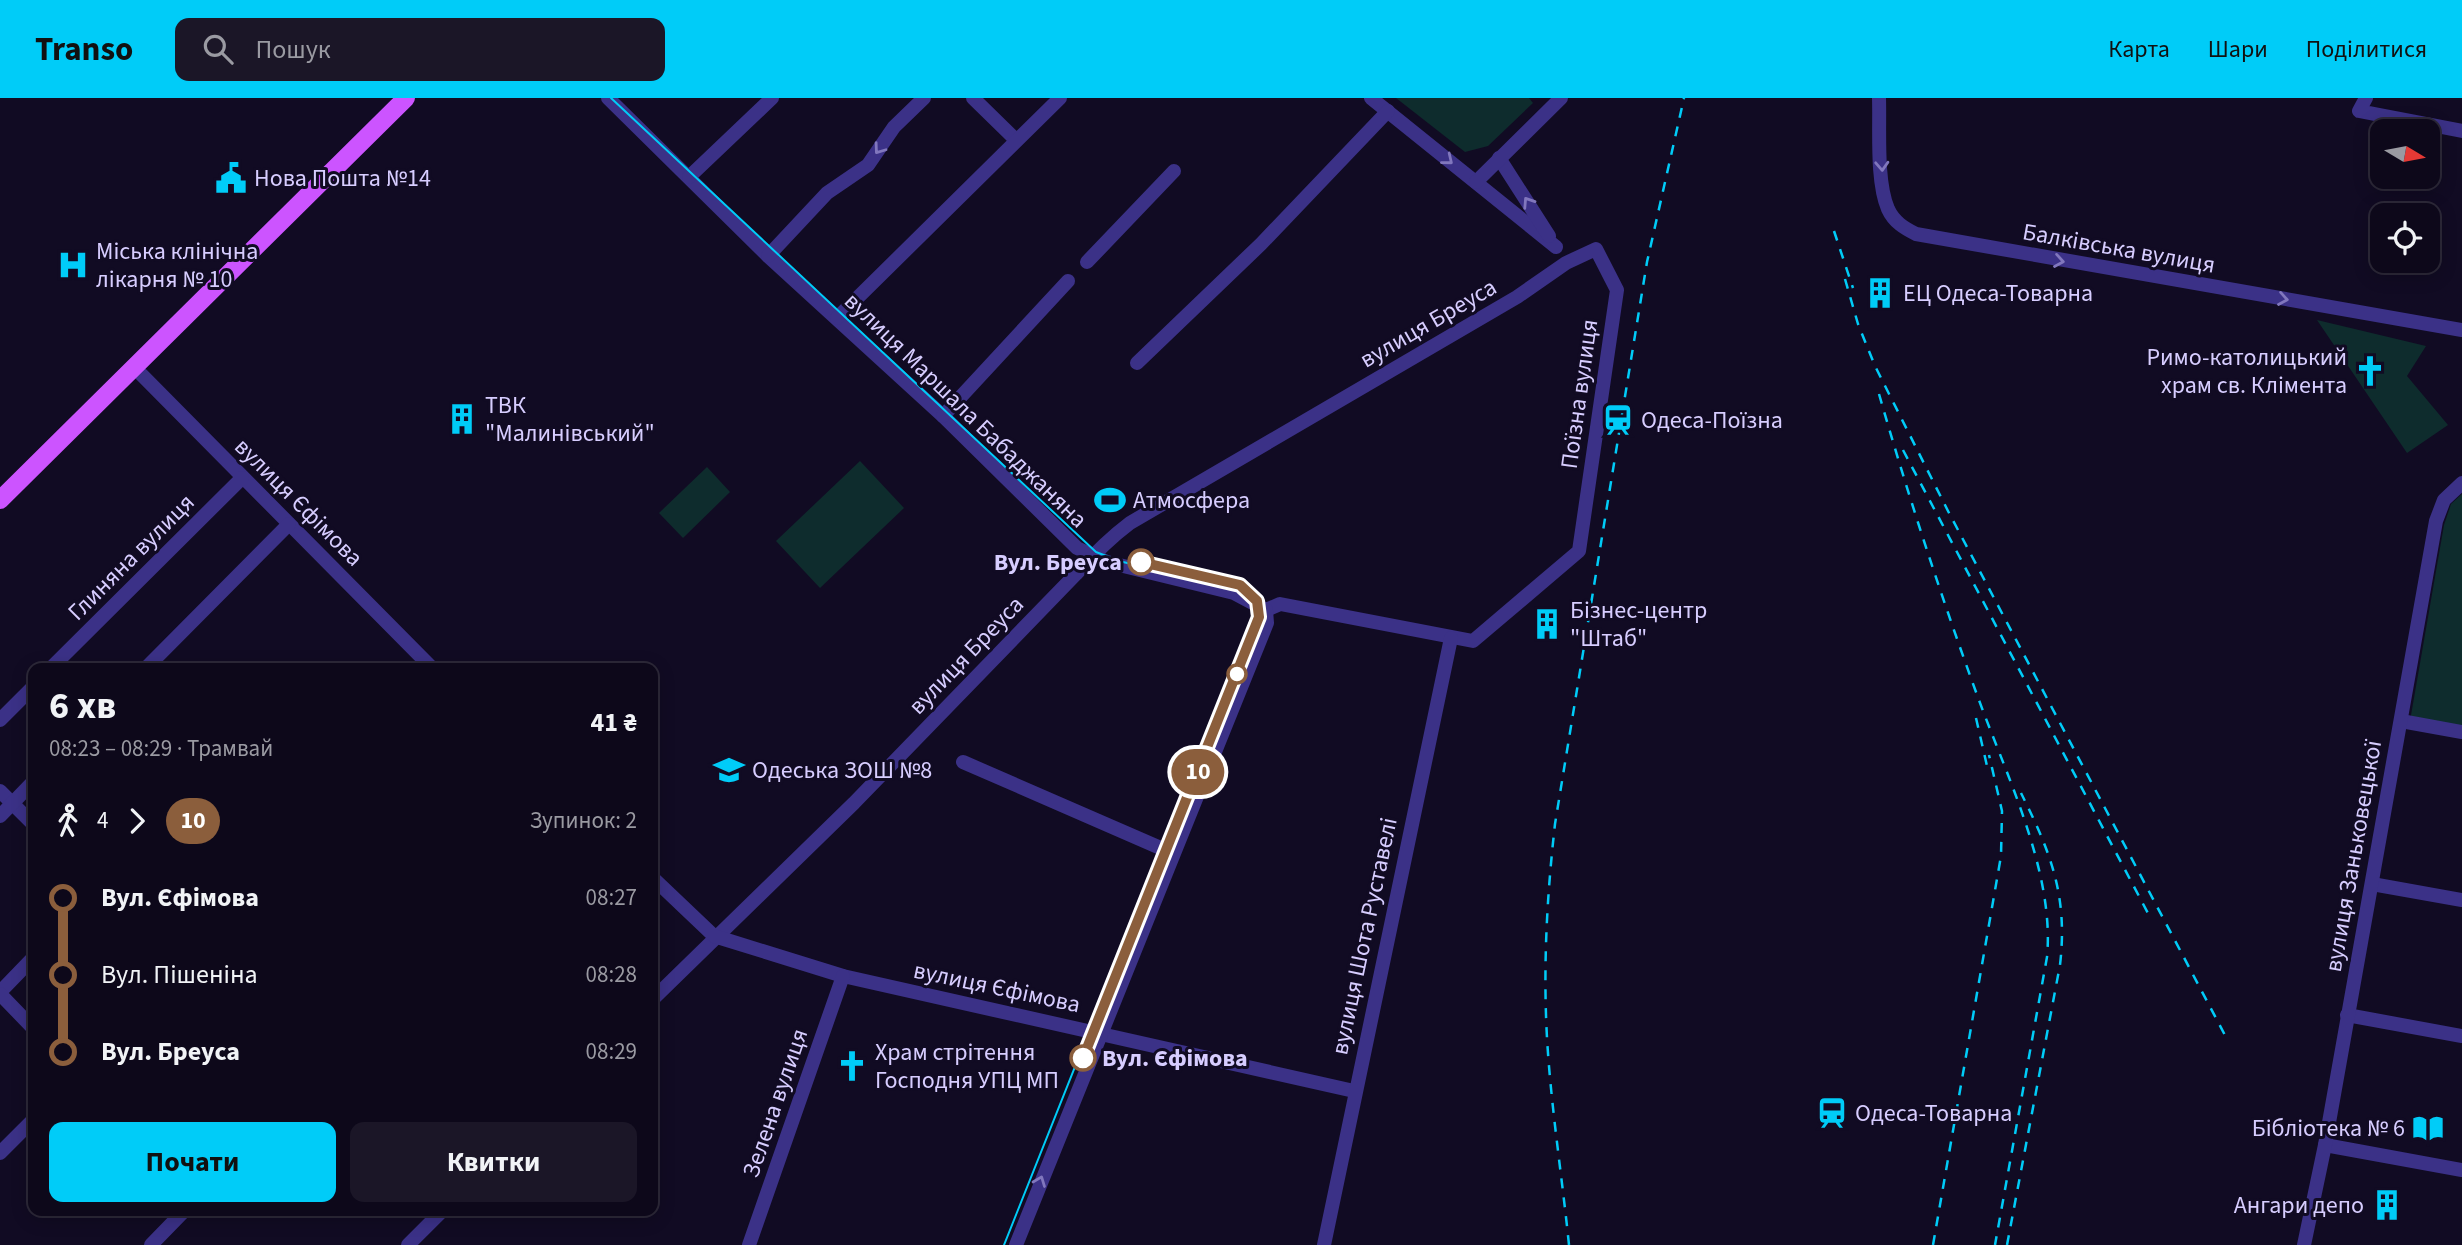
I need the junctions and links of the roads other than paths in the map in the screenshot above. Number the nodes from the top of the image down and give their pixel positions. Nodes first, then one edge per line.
1 (406, 98) edge
2 (608, 98) edge
3 (772, 98) edge
4 (924, 98) edge
5 (973, 98) edge
6 (1060, 98) edge
7 (1371, 98) edge
8 (1561, 98) edge
9 (1879, 98) edge
10 (2363, 105) edge
11 (1388, 111) junction
12 (2462, 131) edge
13 (1016, 140) junction
14 (1499, 158) junction
15 (1174, 171) dead end
16 (689, 177) junction
17 (1476, 182) junction
18 (1556, 247) junction
19 (1596, 249) joint
20 (768, 256) junction
21 (1087, 262) dead end
22 (1566, 263) junction
23 (1068, 281) dead end
24 (836, 318) junction
25 (2462, 330) edge
26 (1137, 363) dead end
27 (134, 367) junction
28 (943, 416) junction
29 (242, 478) junction
30 (2462, 483) edge
31 (0, 500) edge
32 (289, 524) junction
33 (1092, 557) junction
34 (1266, 610) junction
35 (1451, 638) junction
36 (56, 663) edge
37 (155, 663) edge
38 (427, 663) edge
39 (28, 692) edge
40 (0, 720) edge
41 (2401, 720) junction
42 (2462, 732) edge
43 (962, 762) dead end
44 (28, 787) edge
45 (0, 791) edge
46 (12, 804) junction
47 (0, 816) edge
48 (28, 819) edge
49 (1172, 853) junction
50 (658, 883) edge
51 (2372, 884) junction
52 (2462, 900) edge
53 (714, 936) junction
54 (28, 963) edge
55 (843, 976) junction
56 (0, 993) edge
57 (658, 994) edge
58 (2347, 1015) junction
59 (28, 1023) edge
60 (1100, 1032) junction
61 (2462, 1036) edge
62 (1354, 1091) junction
63 (28, 1125) edge
64 (2325, 1145) junction
65 (0, 1153) edge
66 (2462, 1170) edge
67 (179, 1216) edge
68 (432, 1216) edge
69 (151, 1245) edge
70 (408, 1245) edge
71 (749, 1245) edge
72 (1016, 1245) edge
73 (1324, 1245) edge
74 (2304, 1245) edge

1 - 27 main road
2 - 16 street, вулиця Маршала Бабаджаняна
3 - 16 street
4 -> 20 street
5 - 13 street
6 - 13 street
7 - 11 street
8 - 14 street
9 -> 25 street, Балківська вулиця
10 - 12 street
11 -> 17 street
11 - 26 street
13 - 24 street
14 - 17 street
18 -> 14 street
15 - 21 street
16 - 20 street, вулиця Маршала Бабаджаняна
17 - 18 street
18 - 22 street
19 - 22 street, вулиця Бреуса
19 - 35 street, Поїзна вулиця
20 - 24 street, вулиця Маршала Бабаджаняна
22 - 33 street, вулиця Бреуса
23 - 28 street
24 - 28 street, вулиця Маршала Бабаджаняна
27 - 29 street, вулиця Єфімова
27 - 31 main road
28 - 33 street, вулиця Маршала Бабаджаняна
29 - 32 street, вулиця Єфімова
29 - 36 street, Глиняна вулиця
30 - 41 street, вулиця Заньковецької
32 - 37 street
32 - 38 street, вулиця Єфімова
33 - 34 street, вулиця Маршала Бабаджаняна
33 - 53 street, вулиця Бреуса
34 - 35 street
34 - 49 street
35 - 62 street, вулиця Шота Руставелі
39 - 40 street
41 - 42 street
41 - 51 street, вулиця Заньковецької
43 - 49 street
44 - 46 street
45 - 46 street
46 - 47 street
46 - 48 street
49 - 60 street
50 - 53 street, вулиця Єфімова
51 - 52 street
51 - 58 street, вулиця Заньковецької
53 - 55 street, вулиця Єфімова
53 - 57 street, вулиця Бреуса
54 - 56 street
55 - 60 street, вулиця Єфімова
55 - 71 street, Зелена вулиця
56 - 59 street
58 - 61 street
58 - 64 street, вулиця Заньковецької
60 - 62 street, вулиця Єфімова
72 -> 60 street
62 - 73 street, вулиця Шота Руставелі
63 - 65 street
64 - 66 street
64 - 74 street, вулиця Заньковецької
67 - 69 street
68 - 70 street

